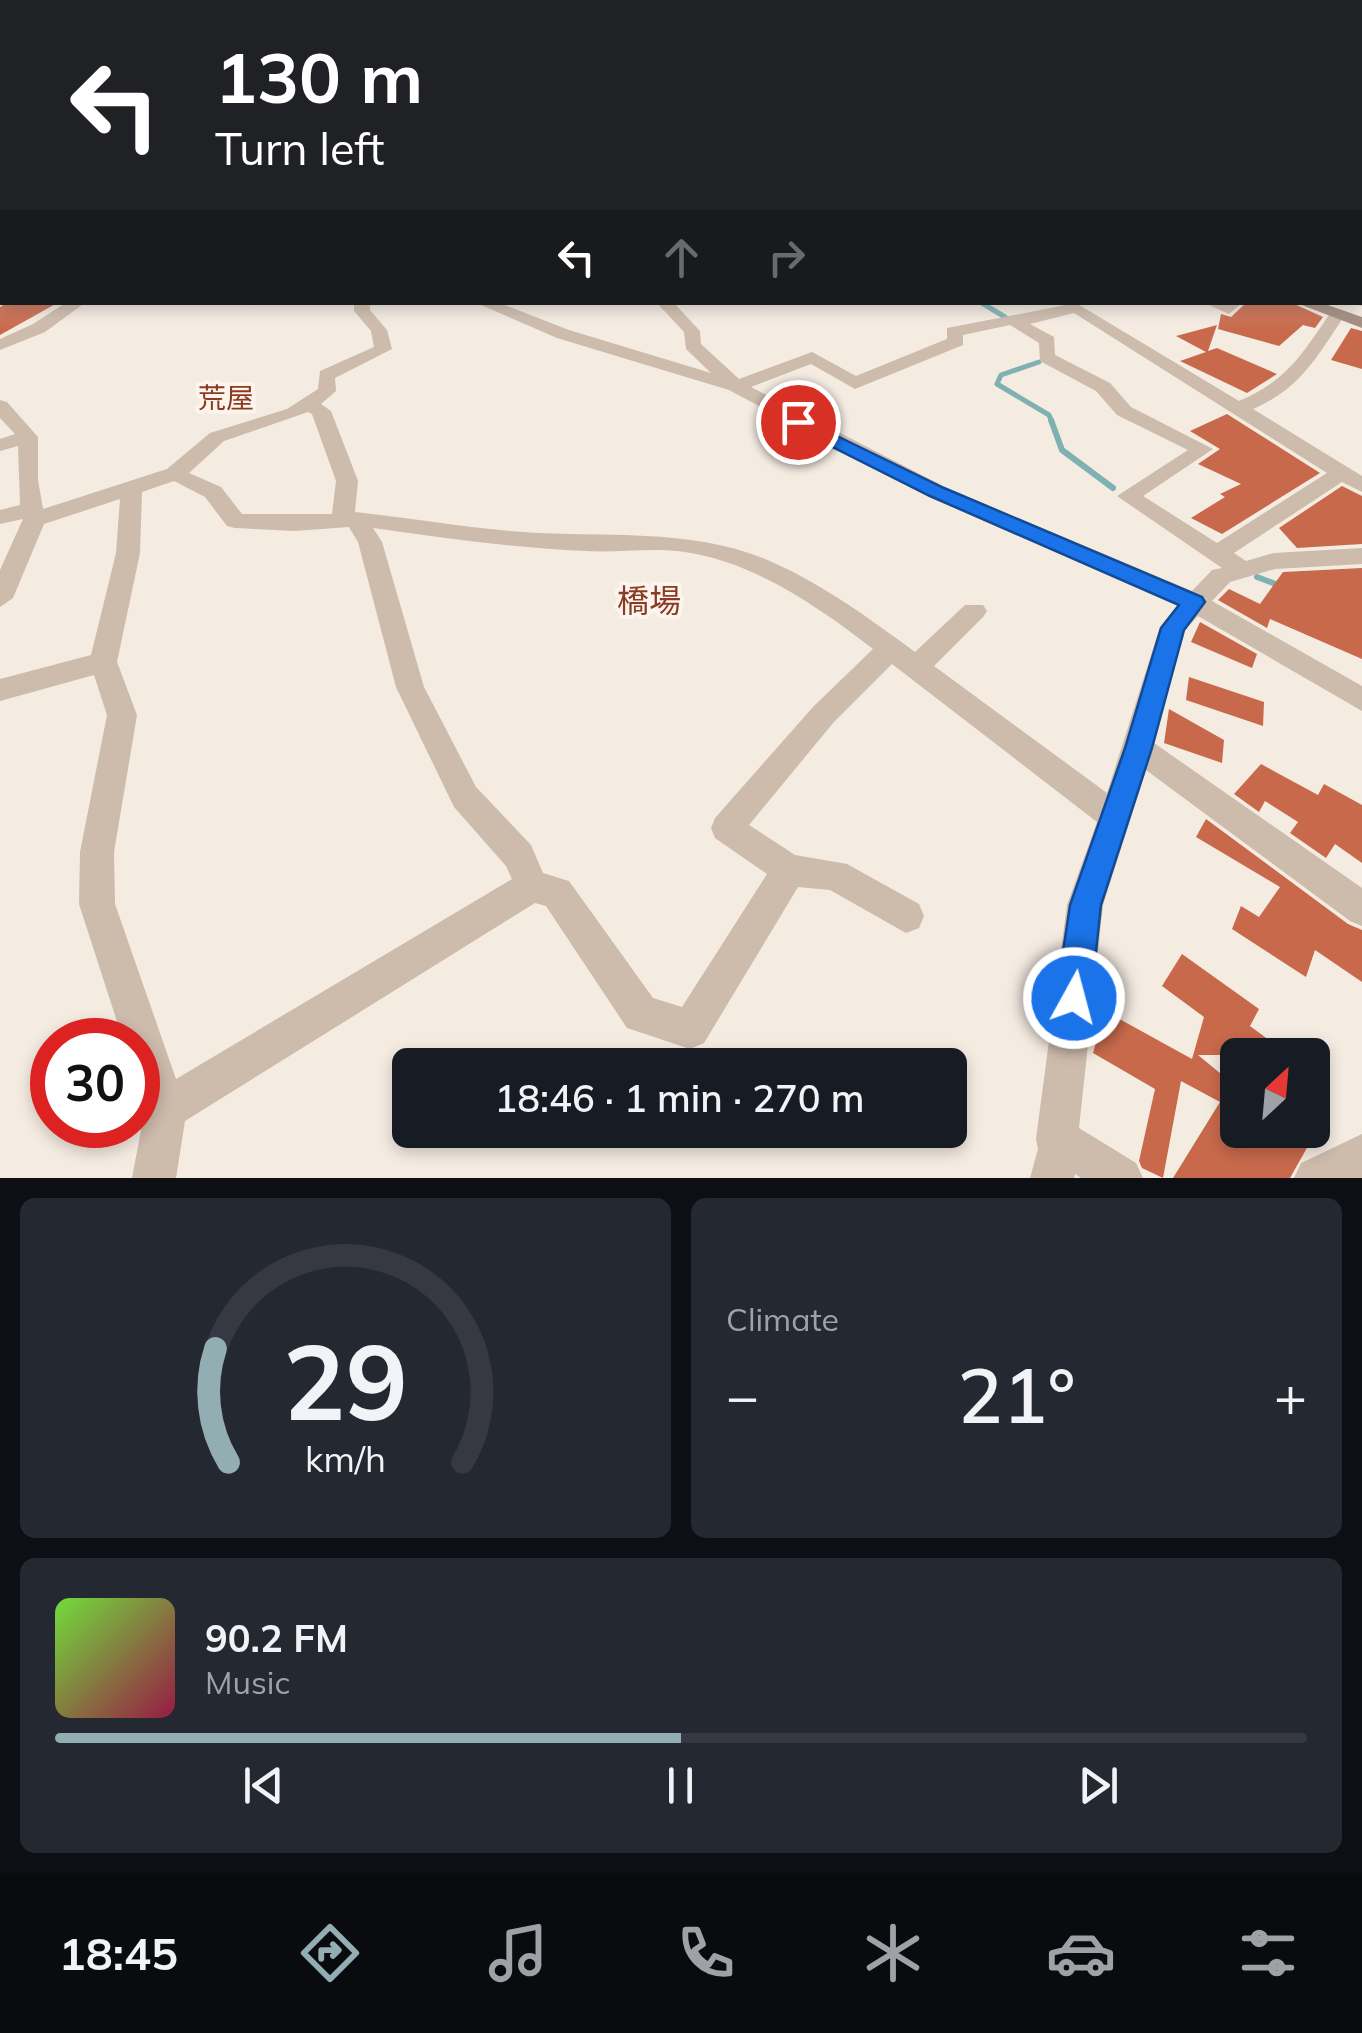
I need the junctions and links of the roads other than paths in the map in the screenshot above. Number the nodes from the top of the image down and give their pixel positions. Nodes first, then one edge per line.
1 (74, 305) edge
2 (362, 305) edge
3 (490, 305) edge
4 (667, 305) edge
5 (1310, 305) edge
6 (1350, 305) edge
7 (1333, 313) junction
8 (1016, 322) junction
9 (1362, 323) edge
10 (0, 346) edge
11 (736, 386) junction
12 (308, 405) junction
13 (0, 406) edge
14 (1236, 409) junction
15 (28, 437) junction
16 (0, 445) edge
17 (1341, 473) junction
18 (175, 474) junction
19 (1362, 485) edge
20 (130, 490) junction
21 (32, 514) junction
22 (0, 517) edge
23 (349, 519) junction
24 (1218, 553) junction
25 (1362, 556) edge
26 (1244, 570) junction
27 (0, 598) edge
28 (1194, 602) junction
29 (974, 611) dead end
30 (902, 659) junction
31 (103, 662) junction
32 (0, 690) edge
33 (1362, 700) edge
34 (1138, 748) junction
35 (1114, 816) junction
36 (789, 870) junction
37 (532, 886) junction
38 (1362, 909) edge
39 (906, 916) dead end
40 (166, 1109) junction
41 (1362, 1156) edge
42 (1054, 1158) edge
43 (154, 1178) edge
44 (1121, 1178) edge
45 (1316, 1178) edge

1 - 10 street
2 - 12 street
3 - 11 street
4 - 11 street
5 - 7 main road
6 - 7 street
7 - 9 main road
7 - 14 street
8 - 11 street
8 - 14 street
8 - 24 street
11 - 28 street
12 - 18 street
12 - 23 street
13 - 15 street
14 - 17 street
15 - 16 street
15 - 21 street
17 - 19 street
17 - 24 street
18 - 20 street
18 - 23 street
20 - 21 street
20 - 31 street
21 - 22 street
21 - 27 street
23 - 30 street
23 - 37 street
24 - 26 street
25 - 26 street
26 - 28 street
28 - 33 street
28 - 34 street
29 - 30 street
30 - 35 street
30 - 36 street
31 - 32 street
31 - 40 street
34 - 35 street
34 - 38 street
35 - 42 street
36 - 37 street
36 - 39 street
37 - 40 street
40 - 43 street
41 - 45 street
42 - 44 street

